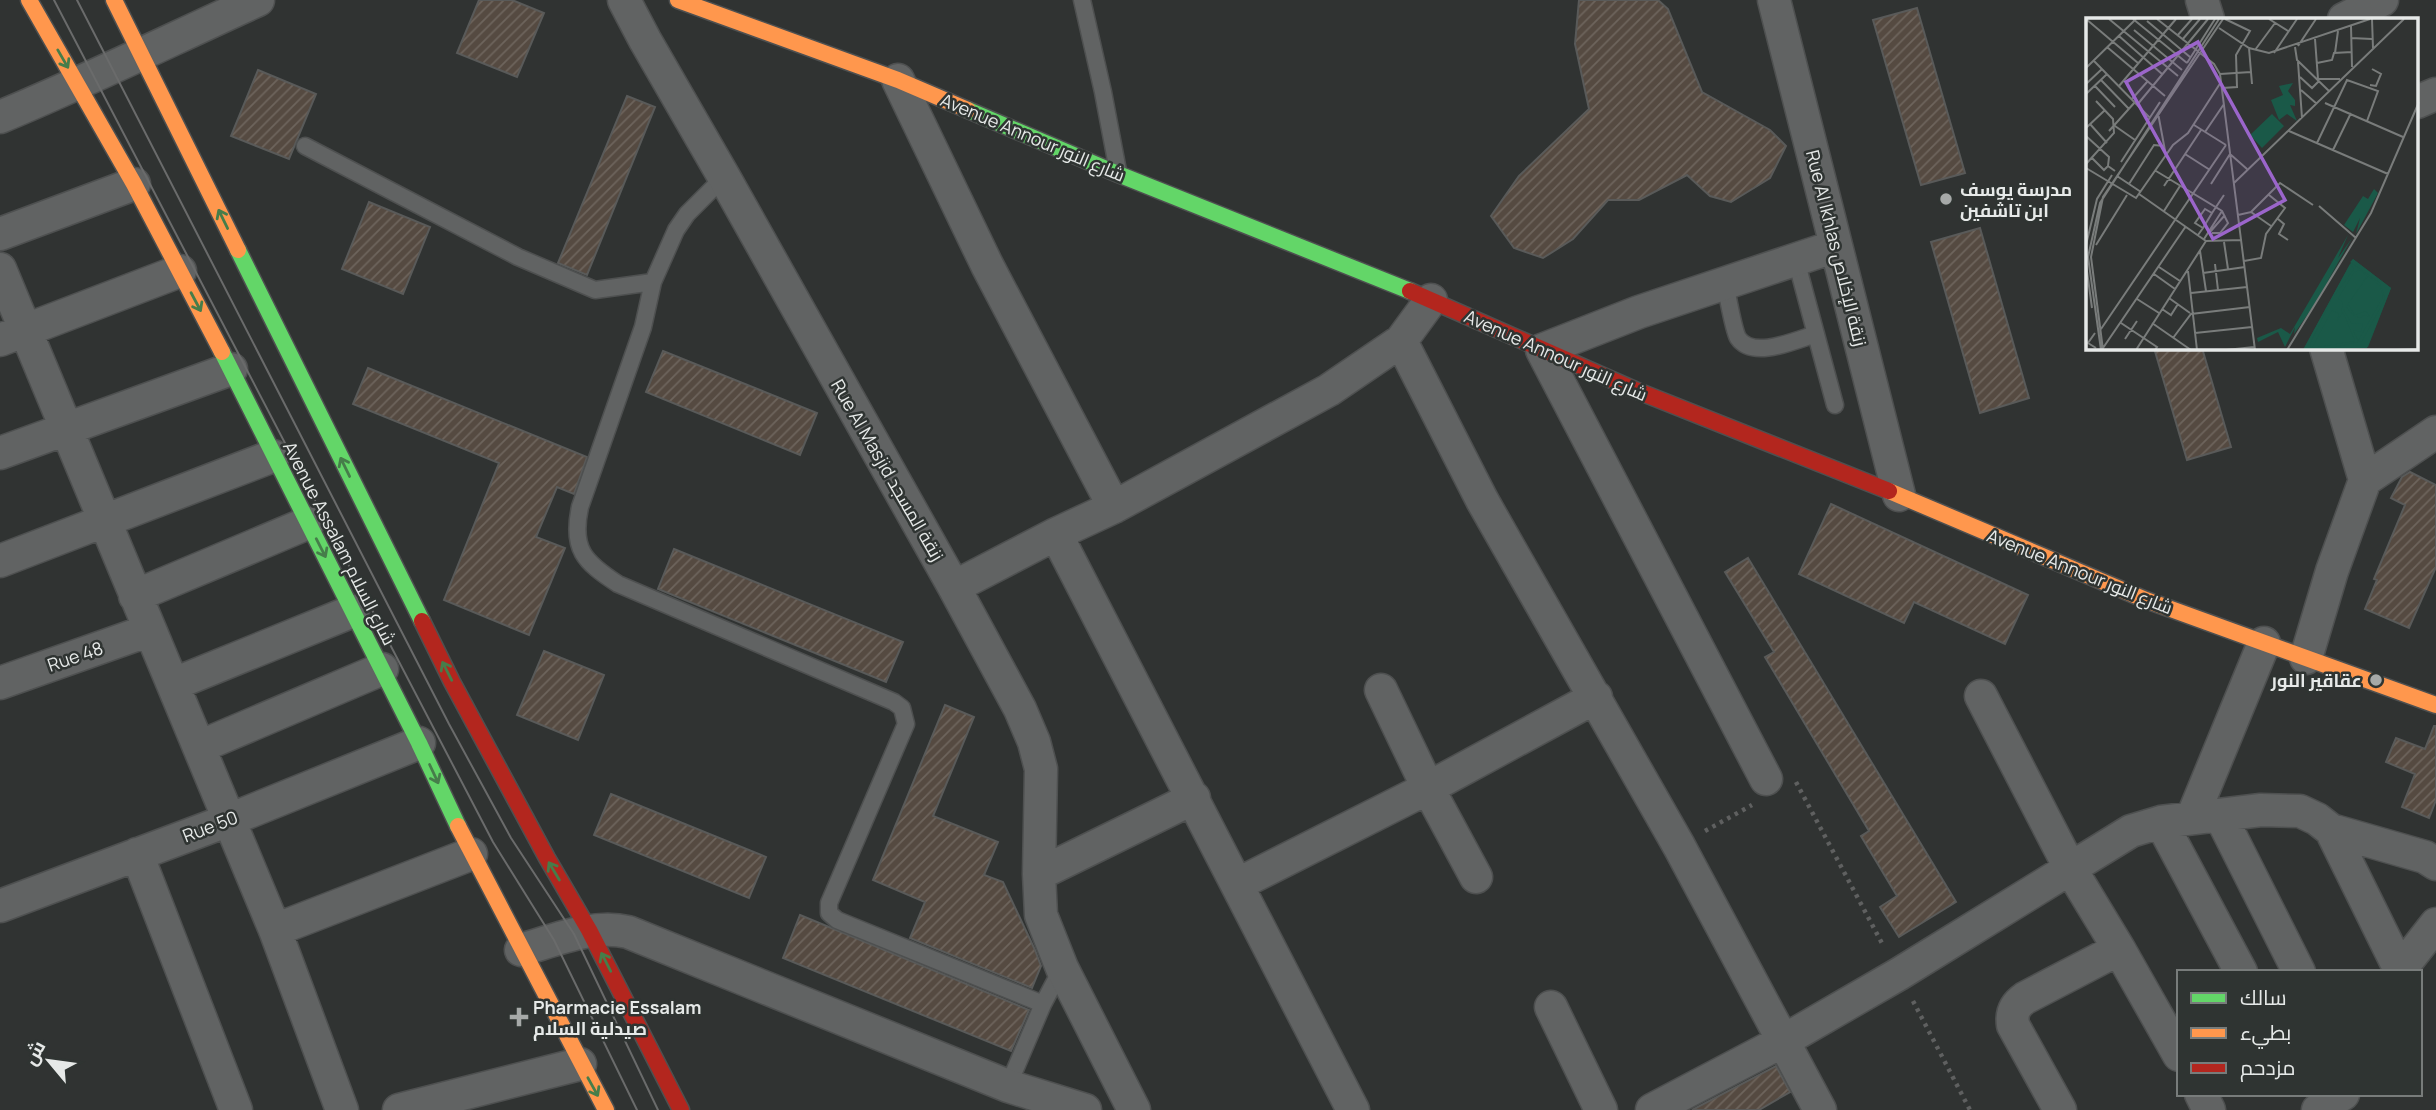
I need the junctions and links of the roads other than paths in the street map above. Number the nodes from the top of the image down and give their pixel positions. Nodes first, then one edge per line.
1 (29, 0) edge
2 (114, 0) edge
3 (258, 0) edge
4 (624, 0) edge
5 (1082, 0) edge
6 (1774, 0) edge
7 (2203, 0) edge
8 (2382, 0) edge
9 (696, 3) edge
10 (2208, 18) edge
11 (2346, 18) edge
12 (140, 54) junction
13 (898, 80) junction
14 (77, 85) junction
15 (2436, 94) edge
16 (2418, 102) edge
17 (0, 117) edge
18 (305, 146) dead end
19 (1118, 174) junction
20 (724, 177) junction
21 (134, 184) junction
22 (0, 234) edge
23 (1836, 246) junction
24 (1796, 260) junction
25 (0, 269) edge
26 (180, 271) junction
27 (653, 282) junction
28 (1725, 284) junction
29 (1431, 300) junction
30 (1816, 334) junction
31 (12, 335) edge
32 (1401, 341) junction
33 (1542, 350) junction
34 (2327, 350) edge
35 (231, 369) junction
36 (1835, 405) dead end
37 (65, 429) junction
38 (2436, 432) edge
39 (0, 453) edge
40 (273, 456) junction
41 (2365, 480) junction
42 (1899, 495) junction
43 (1114, 507) junction
44 (106, 520) junction
45 (308, 523) junction
46 (1056, 534) junction
47 (0, 561) edge
48 (954, 587) junction
49 (135, 596) junction
50 (353, 611) junction
51 (150, 630) junction
52 (2264, 643) junction
53 (2306, 658) junction
54 (382, 669) junction
55 (0, 683) edge
56 (174, 684) junction
57 (1381, 690) dead end
58 (1981, 696) dead end
59 (1596, 698) junction
60 (2436, 705) edge
61 (419, 743) junction
62 (199, 747) junction
63 (1429, 788) junction
64 (1771, 789) road end
65 (1194, 799) junction
66 (2206, 817) junction
67 (229, 820) junction
68 (2161, 822) junction
69 (2332, 830) junction
70 (137, 854) junction
71 (471, 854) junction
72 (2436, 864) edge
73 (2070, 868) junction
74 (1038, 874) junction
75 (1476, 877) dead end
76 (1238, 884) junction
77 (0, 906) edge
78 (2436, 923) edge
79 (275, 930) junction
80 (589, 930) junction
81 (2119, 949) junction
82 (521, 950) junction
83 (1062, 968) junction
84 (2240, 970) edge
85 (2298, 970) edge
86 (2401, 970) edge
87 (2402, 970) edge
88 (1043, 1004) junction
89 (1551, 1007) dead end
90 (1783, 1041) junction
91 (2177, 1051) edge
92 (580, 1064) junction
93 (2340, 1096) edge
94 (1001, 1098) edge
95 (236, 1110) edge
96 (342, 1110) edge
97 (399, 1110) edge
98 (606, 1110) edge
99 (681, 1110) edge
100 (1084, 1110) edge
101 (1135, 1110) edge
102 (1353, 1110) edge
103 (1601, 1110) edge
104 (1652, 1110) edge
105 (1820, 1110) edge
106 (2060, 1110) edge
107 (2316, 1110) edge

1 -> 14 main road, Avenue Assalam شارع السلام
2 - 12 main road
3 - 12 street
4 - 20 street, Rue Al Masjid زنقة المسجد
5 - 19 lane
6 - 23 street, Rue Al Ikhlas زنقة الإخلاص
7 - 10 street
8 - 11 street
9 - 13 main road, Avenue Annour شارع النور
12 - 14 street
80 -> 12 main road
13 - 19 main road, Avenue Annour شارع النور
13 - 43 street
14 - 17 street
14 - 21 main road, Avenue Assalam شارع السلام
15 - 16 street
18 - 27 lane
19 - 29 main road, Avenue Annour شارع النور
20 - 27 lane
20 - 48 street, Rue Al Masjid زنقة المسجد
21 - 22 street
21 - 26 main road, Avenue Assalam شارع السلام
23 - 24 street
23 - 42 street, Rue Al Ikhlas زنقة الإخلاص
24 - 28 street
24 - 30 lane
25 - 31 street
26 - 31 street
26 -> 35 main road, Avenue Assalam شارع السلام
27 - 88 lane
28 - 30 lane
28 - 33 street
29 - 32 street
29 - 33 main road, Avenue Annour شارع النور
30 - 36 lane
31 - 37 street
32 - 43 street
32 - 59 street
33 - 42 main road, Avenue Annour شارع النور
33 - 64 street
34 - 41 street
35 - 37 street
35 - 40 main road, Avenue Assalam شارع السلام
37 - 39 street
37 - 44 street
38 - 41 street
40 - 44 street
40 - 45 main road, Avenue Assalam شارع السلام
41 - 53 street
42 - 52 main road, Avenue Annour شارع النور
43 - 46 street
44 - 47 street
44 - 49 street
45 - 49 street
45 -> 50 main road, Avenue Assalam شارع السلام
46 - 48 street
46 - 65 street
48 - 74 street, Rue Al Masjid زنقة المسجد
49 - 51 street
50 - 54 main road, Avenue Assalam شارع السلام
50 - 56 street
51 - 55 street, Rue 48
51 - 56 street
52 - 53 main road, Avenue Annour شارع النور
52 - 66 street
53 - 60 main road, Avenue Annour شارع النور
54 - 61 main road, Avenue Assalam شارع السلام
54 - 62 street
56 - 62 street
57 - 63 street
58 - 73 street
59 - 63 street
59 - 90 street
61 - 67 street, Rue 50
61 -> 71 main road, Avenue Assalam شارع السلام
62 - 67 street
63 - 75 street
63 - 76 street
65 - 74 street
65 - 76 street
66 - 68 street
66 - 69 street
66 - 85 street
67 - 70 street, Rue 50
67 - 79 street
68 - 73 street
68 - 84 street
69 - 72 street
69 - 86 street
70 - 77 street, Rue 50
70 - 95 street
71 - 79 street
71 - 82 main road, Avenue Assalam شارع السلام
73 - 81 street
73 - 90 street
74 - 83 street, Rue Al Masjid زنقة المسجد
76 - 102 street
78 - 87 street
79 - 96 street
80 - 82 street
80 - 94 street
99 -> 80 main road
81 - 91 street
81 - 106 street
82 - 92 main road, Avenue Assalam شارع السلام
83 - 88 lane
83 - 101 street, Rue Al Masjid زنقة المسجد
88 - 94 lane
89 - 103 street
90 - 104 street
90 - 105 street
92 - 97 street
92 -> 98 main road, Avenue Assalam شارع السلام
93 - 107 street
94 - 100 street

